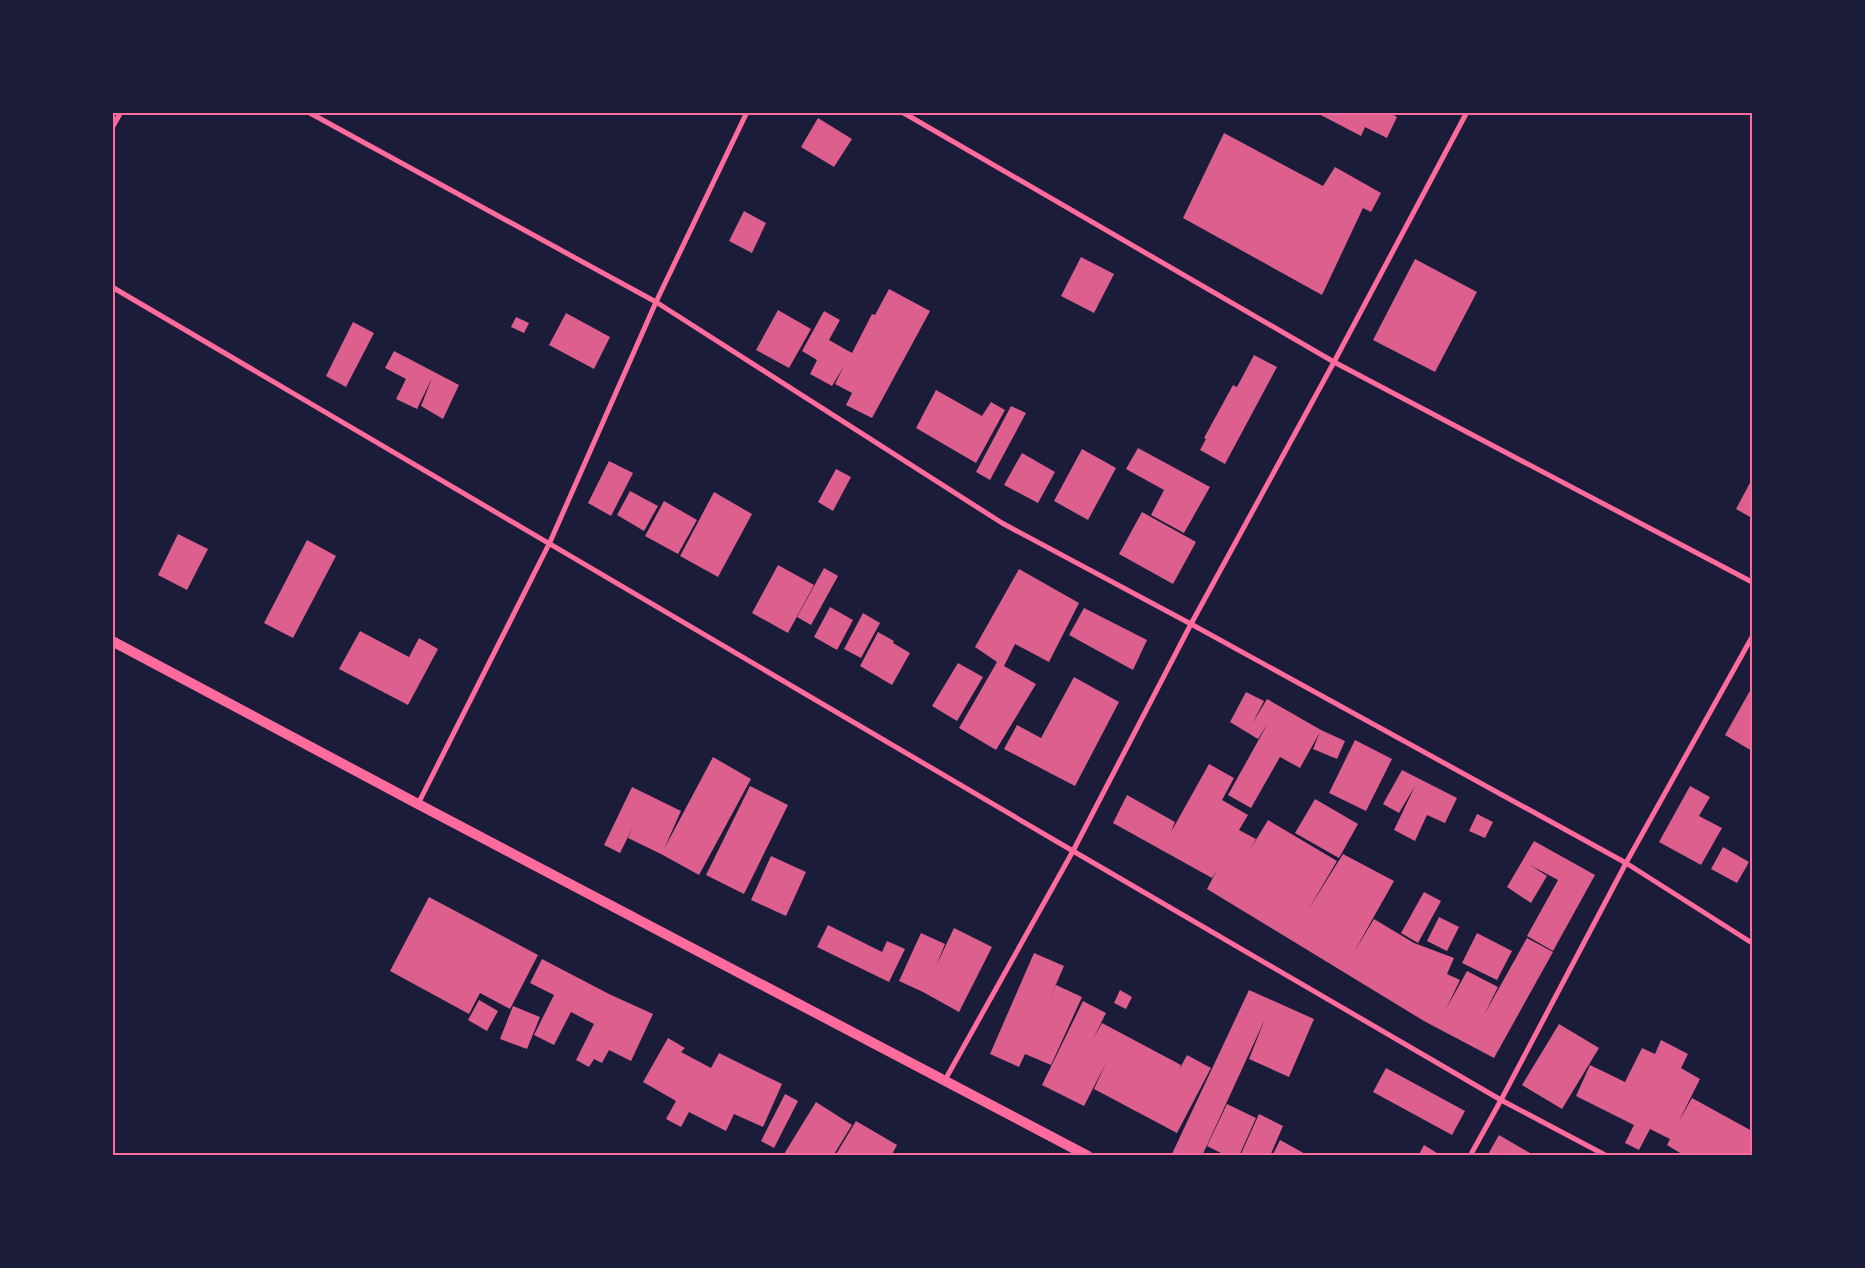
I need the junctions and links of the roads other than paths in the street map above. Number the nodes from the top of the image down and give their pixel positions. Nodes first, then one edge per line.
1 (121, 112) edge
2 (308, 112) edge
3 (747, 112) edge
4 (902, 112) edge
5 (1467, 112) edge
6 (112, 128) edge
7 (112, 287) edge
8 (656, 302) junction
9 (1334, 362) junction
10 (550, 542) junction
11 (1752, 582) edge
12 (1192, 624) junction
13 (1752, 637) edge
14 (112, 642) edge
15 (418, 804) junction
16 (1073, 851) junction
17 (1626, 864) junction
18 (1752, 943) edge
19 (944, 1081) junction
20 (1501, 1100) junction
21 (1088, 1156) edge
22 (1470, 1156) edge
23 (1607, 1156) edge

1 - 6 street
2 - 8 street
3 - 8 street
4 - 9 street
5 - 9 street
7 - 10 street
8 - 10 street
8 - 12 street
9 - 11 street
9 - 12 street
10 - 15 street
10 - 16 street
12 - 16 street
12 - 17 street
13 - 17 street
14 - 15 main road
15 - 19 main road
16 - 19 street
16 - 20 street
17 - 18 street
17 - 20 street
19 - 21 main road
20 - 22 street
20 - 23 street

